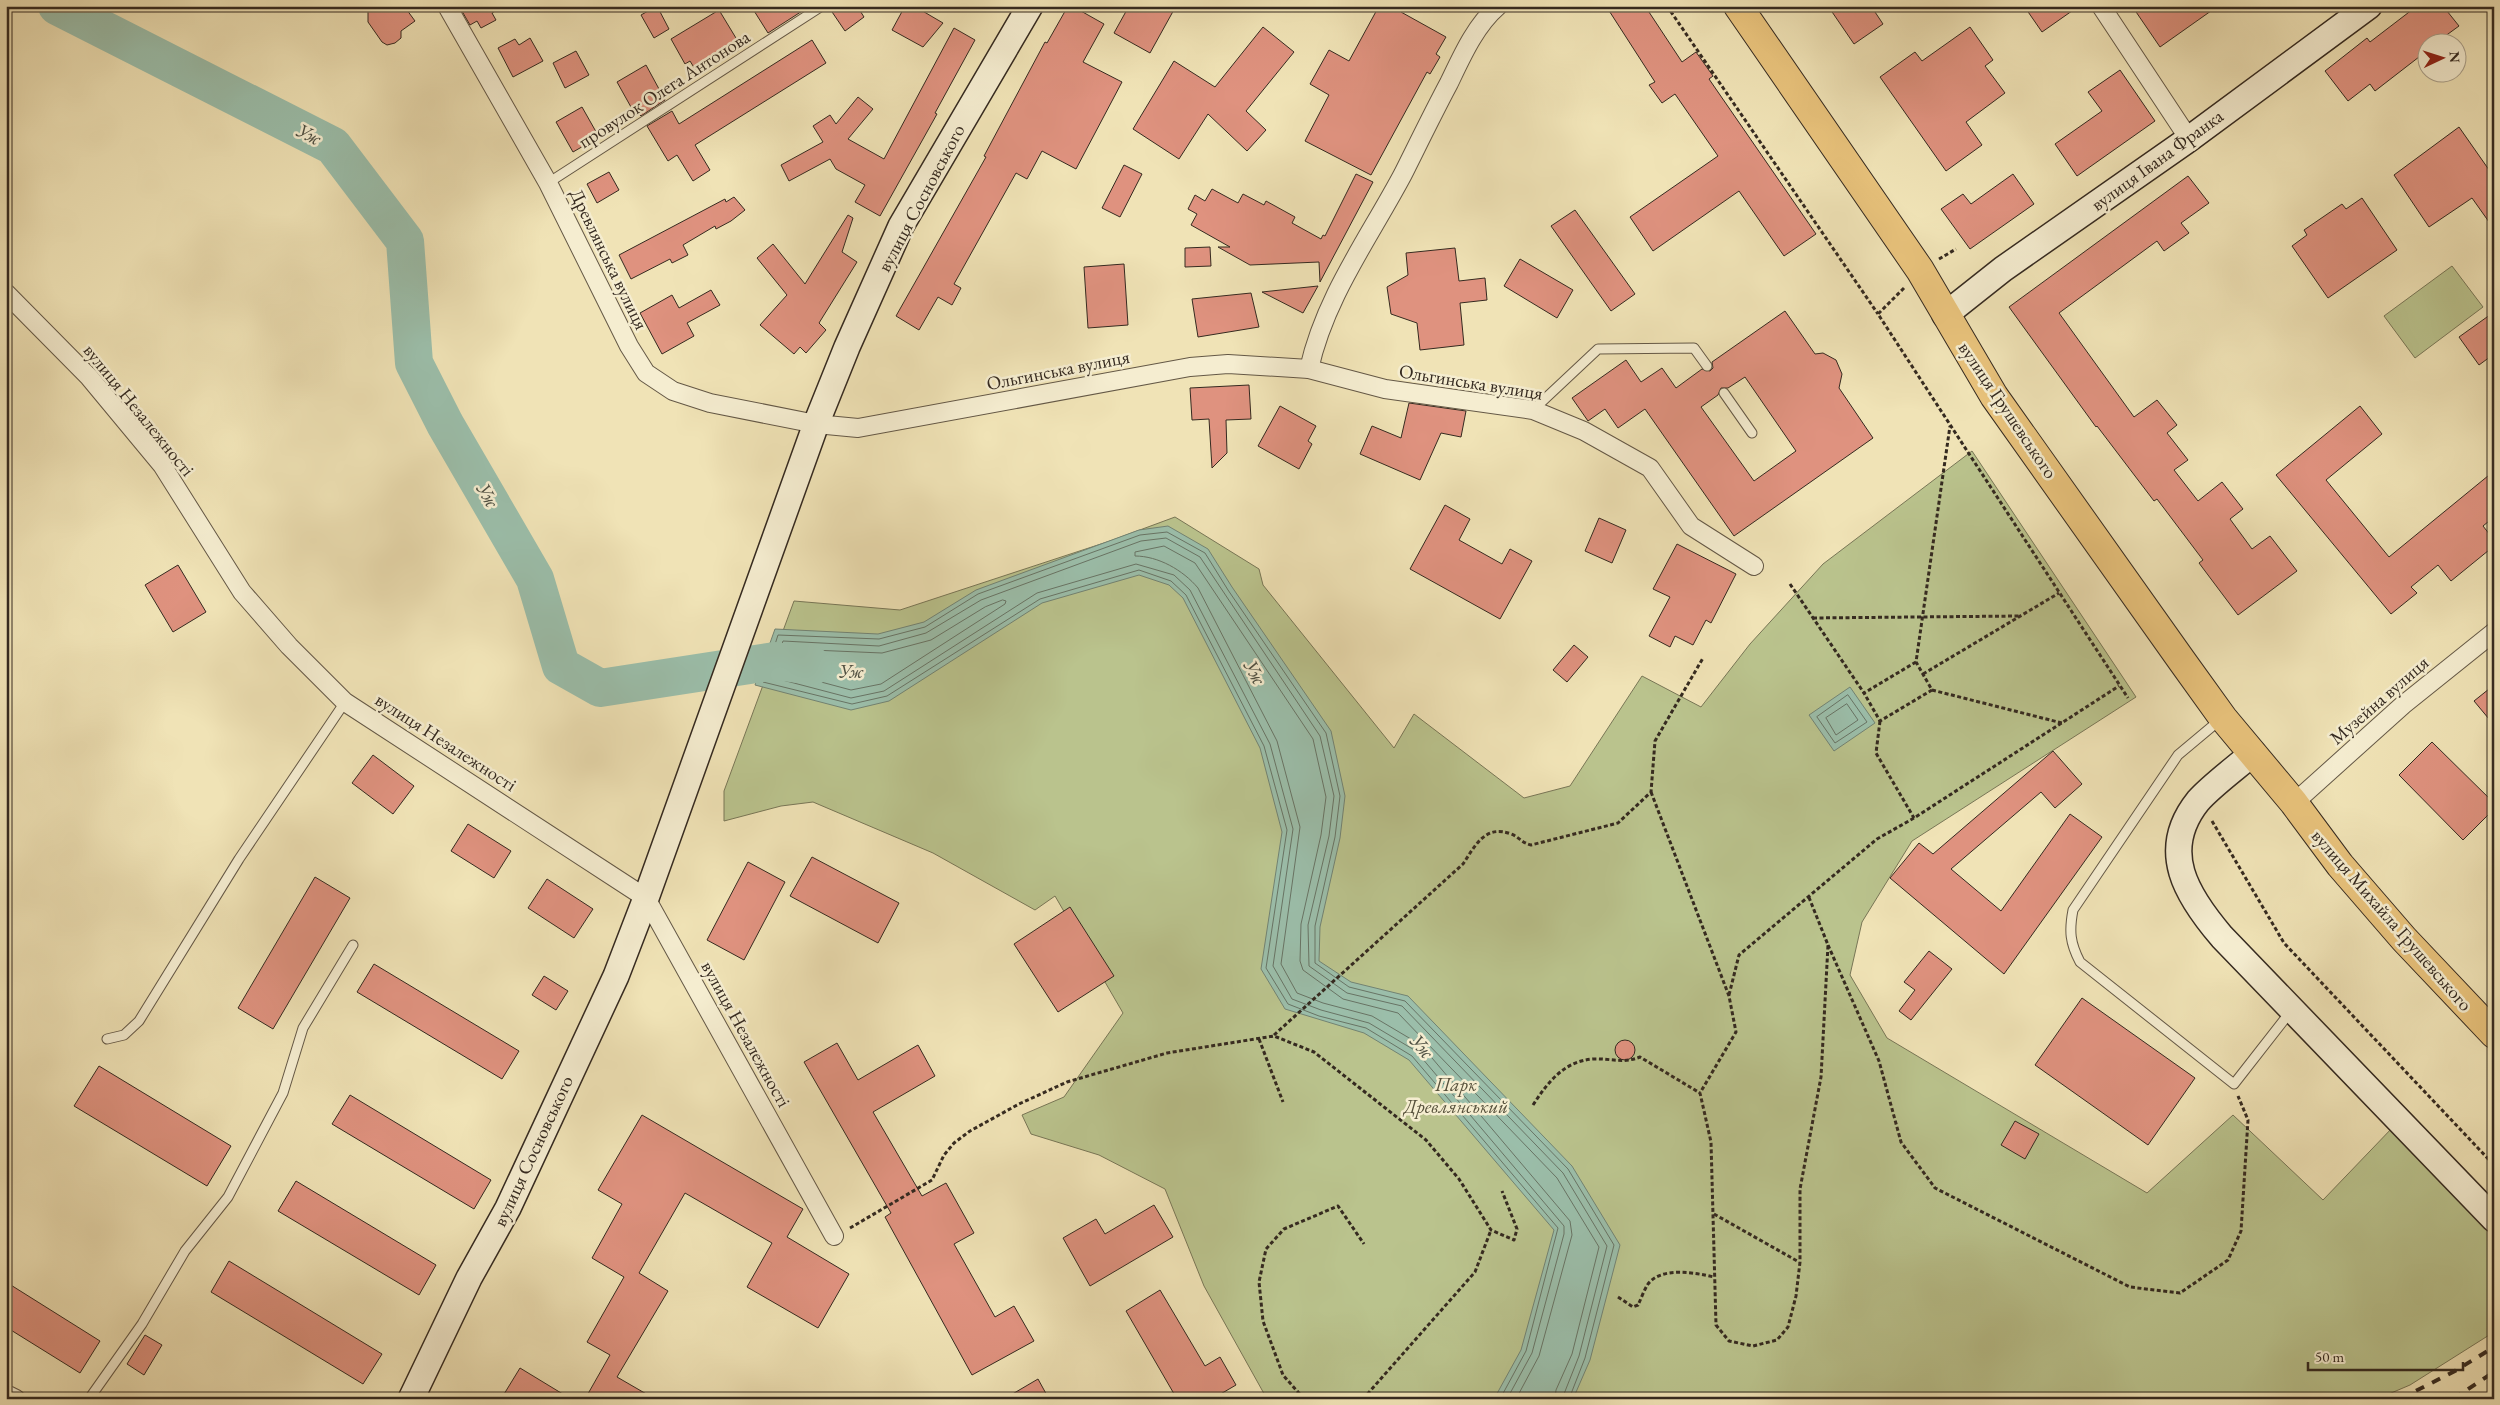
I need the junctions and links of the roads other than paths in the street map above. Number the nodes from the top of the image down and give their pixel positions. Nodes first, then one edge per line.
1 (447, 6) edge
2 (822, 6) edge
3 (1030, 6) edge
4 (1498, 6) edge
5 (1738, 6) edge
6 (2101, 6) edge
7 (2369, 6) edge
8 (2189, 139) junction
9 (548, 183) junction
10 (6, 293) edge
11 (1945, 315) junction
12 (1707, 366) dead end
13 (1309, 369) junction
14 (1724, 392) dead end
15 (1533, 410) junction
16 (816, 424) junction
17 (1752, 433) dead end
18 (1754, 566) dead end
19 (2494, 632) edge
20 (345, 702) junction
21 (2223, 718) junction
22 (2253, 753) junction
23 (2294, 803) junction
24 (646, 898) junction
25 (352, 945) dead end
26 (2293, 1009) junction
27 (2494, 1034) edge
28 (107, 1039) dead end
29 (2494, 1219) edge
30 (834, 1236) road end
31 (6, 1394) edge
32 (16, 1399) edge
33 (89, 1399) edge
34 (410, 1399) edge

1 - 9 street, Древлянська вулиця
2 - 9 lane, провулок Олега Антонова
3 - 16 street, вулиця Сосновського
4 - 13 street
5 - 11 highway, вулиця Грушевського
6 - 8 street
7 - 8 street, вулиця Івана Франка
8 - 11 street, вулиця Івана Франка
9 - 16 street, Древлянська вулиця
10 - 20 street, вулиця Незалежності
11 - 21 highway, вулиця Грушевського
12 - 15 lane
13 - 15 street, Ольгинська вулиця
13 - 16 street, Ольгинська вулиця
14 - 17 lane
15 - 18 street, Ольгинська вулиця
16 - 24 street, вулиця Сосновського
19 - 23 street, Музейна вулиця
20 - 24 street, вулиця Незалежності
20 - 28 lane
21 - 22 highway, вулиця Грушевського
21 - 26 lane
22 - 23 highway, вулиця Грушевського
22 - 26 street
23 - 27 highway, вулиця Михайла Грушевського
24 - 30 street, вулиця Незалежності
24 - 34 street, вулиця Сосновського
25 - 33 lane
26 - 29 street
31 - 32 street

